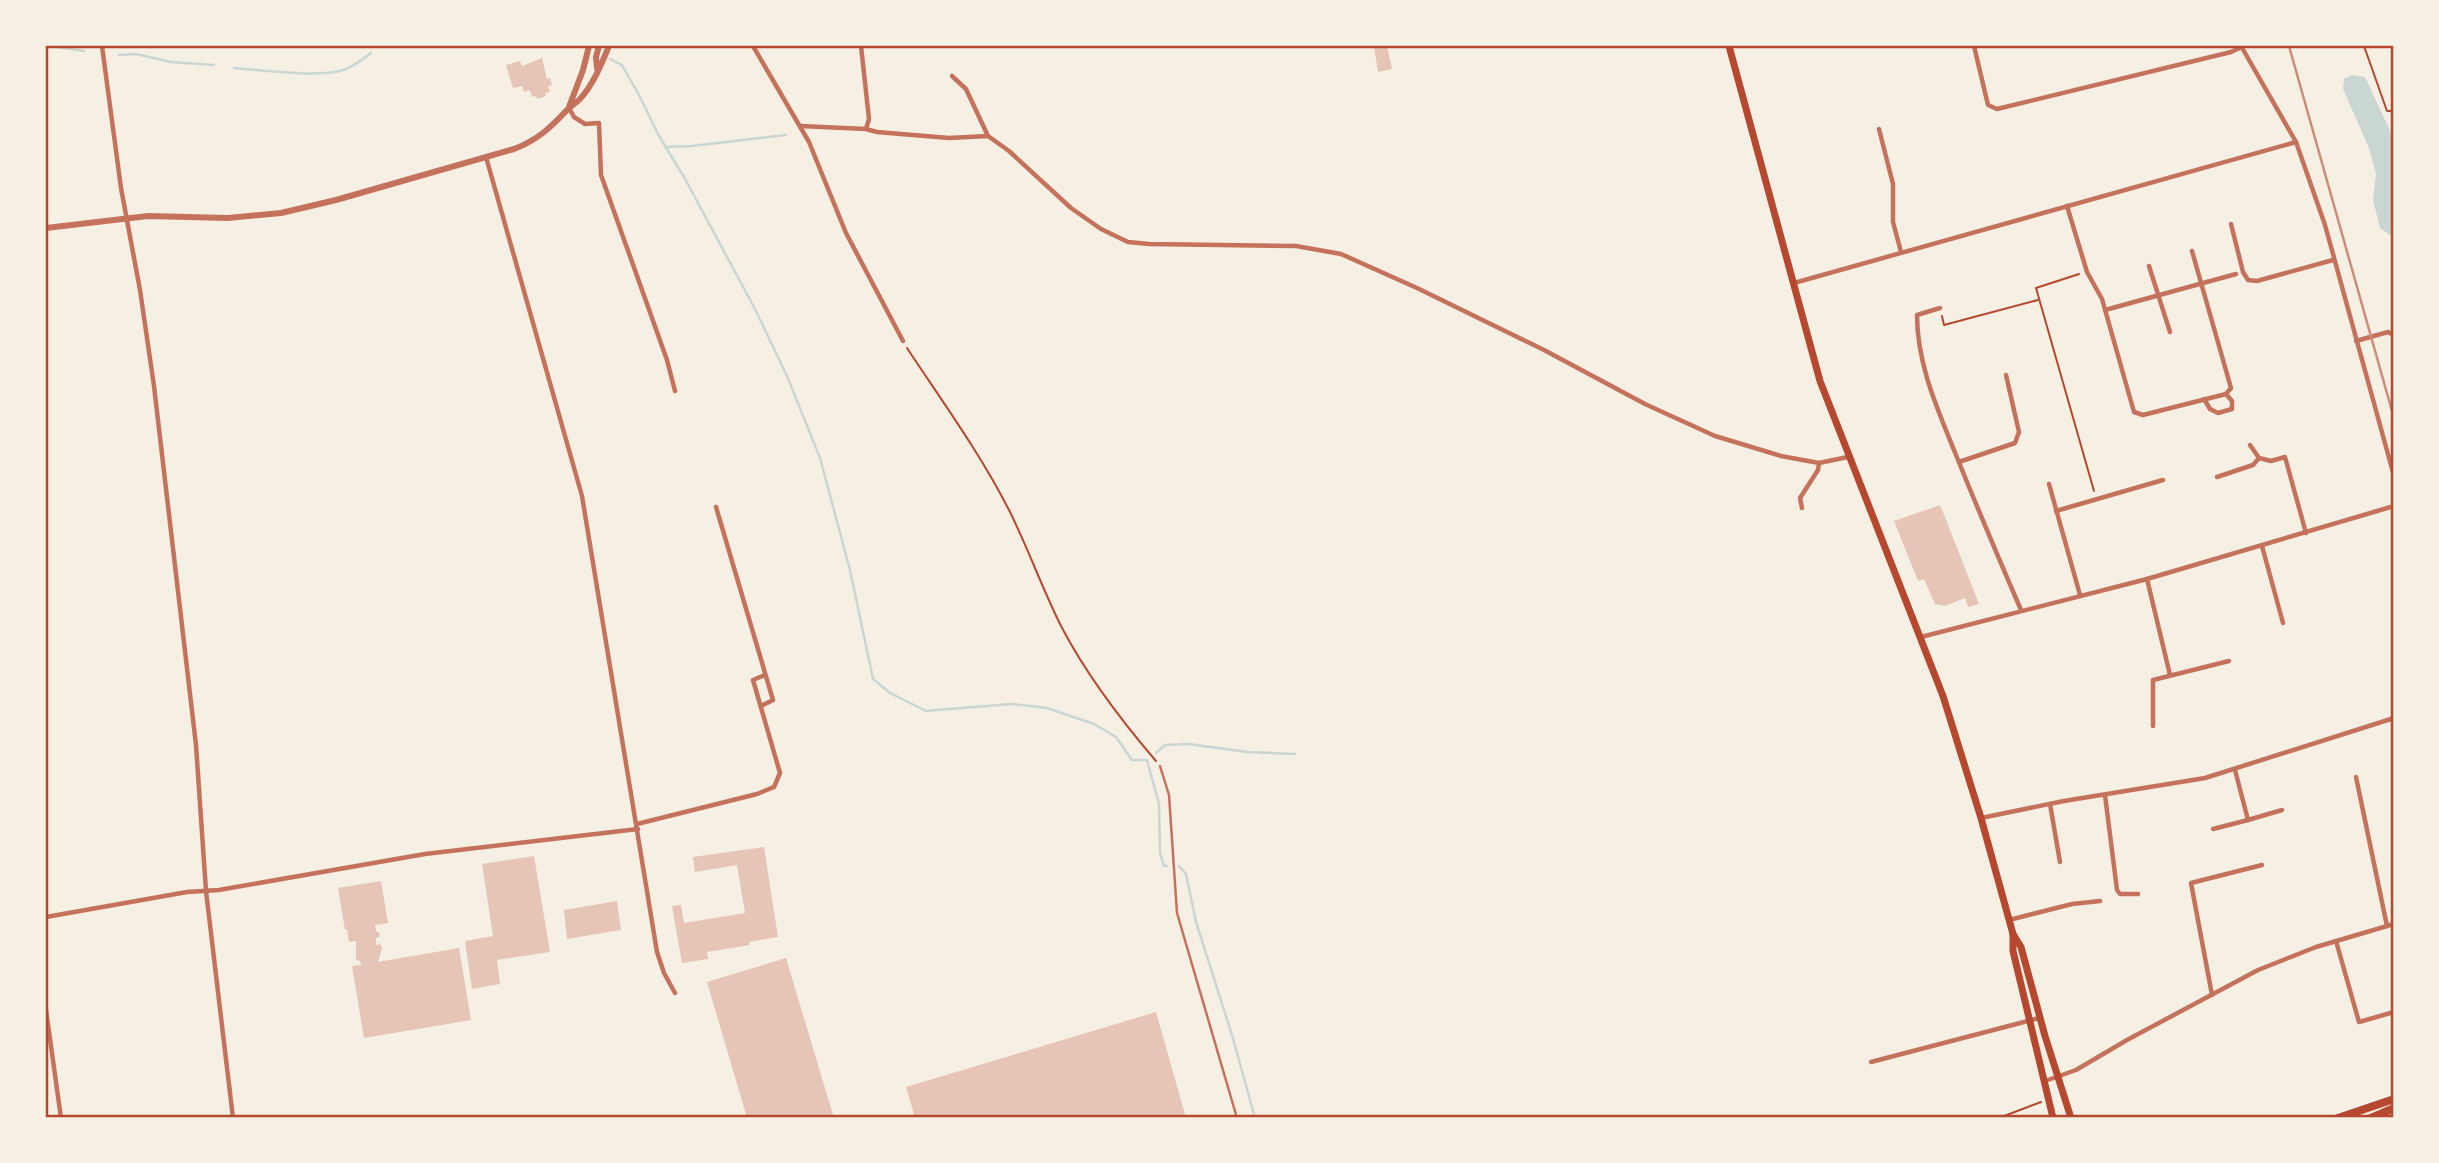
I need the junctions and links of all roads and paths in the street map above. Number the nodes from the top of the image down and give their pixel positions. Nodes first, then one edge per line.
1 (102, 46) edge
2 (589, 46) edge
3 (599, 46) edge
4 (609, 46) edge
5 (753, 46) edge
6 (862, 46) edge
7 (1731, 46) edge
8 (1975, 46) edge
9 (2242, 46) edge
10 (2364, 46) edge
11 (597, 70) junction
12 (953, 76) dead end
13 (569, 107) junction
14 (2393, 111) edge
15 (800, 126) junction
16 (866, 129) junction
17 (1879, 129) dead end
18 (988, 136) junction
19 (2296, 142) junction
20 (486, 157) junction
21 (2067, 206) junction
22 (127, 218) junction
23 (2231, 224) dead end
24 (46, 228) edge
25 (2192, 251) dead end
26 (1901, 252) junction
27 (2333, 260) junction
28 (2149, 266) dead end
29 (2087, 272) junction
30 (2236, 274) dead end
31 (1793, 283) junction
32 (2201, 284) junction
33 (2157, 295) junction
34 (2039, 300) junction
35 (1940, 308) joint
36 (2105, 310) junction
37 (2170, 332) dead end
38 (2393, 335) edge
39 (903, 341) joint
40 (2356, 341) junction
41 (2006, 375) dead end
42 (675, 391) dead end
43 (2226, 394) junction
44 (2204, 399) junction
45 (2250, 445) dead end
46 (1848, 457) junction
47 (2259, 458) junction
48 (1959, 462) junction
49 (1819, 463) junction
50 (2217, 477) dead end
51 (2393, 477) edge
52 (2163, 480) dead end
53 (2049, 484) dead end
54 (2097, 499) junction
55 (2393, 506) edge
56 (716, 507) dead end
57 (1802, 508) dead end
58 (2056, 510) junction
59 (2306, 533) junction
60 (2262, 546) junction
61 (2147, 579) junction
62 (2080, 595) junction
63 (2021, 610) junction
64 (2283, 623) dead end
65 (1921, 637) junction
66 (2229, 661) dead end
67 (765, 675) junction
68 (2170, 675) junction
69 (761, 706) junction
70 (2393, 718) edge
71 (2153, 726) dead end
72 (1160, 766) joint
73 (2235, 770) junction
74 (2356, 777) dead end
75 (2105, 795) junction
76 (2050, 804) junction
77 (2282, 810) dead end
78 (1981, 818) junction
79 (2248, 820) junction
80 (637, 827) junction
81 (2213, 829) dead end
82 (2060, 862) dead end
83 (2262, 866) dead end
84 (206, 891) junction
85 (2138, 894) dead end
86 (2101, 901) dead end
87 (46, 917) edge
88 (2009, 920) junction
89 (2393, 924) edge
90 (2387, 926) junction
91 (2013, 934) junction
92 (2336, 941) junction
93 (675, 993) dead end
94 (2211, 995) junction
95 (46, 1010) edge
96 (2393, 1012) edge
97 (2040, 1017) junction
98 (2031, 1020) junction
99 (1871, 1062) dead end
100 (2058, 1077) junction
101 (2045, 1081) junction
102 (2048, 1098) junction
103 (2393, 1099) edge
104 (2393, 1108) edge
105 (61, 1118) edge
106 (233, 1118) edge
107 (1237, 1118) edge
108 (1999, 1118) edge
109 (2053, 1118) edge
110 (2071, 1118) edge
111 (2338, 1118) edge
112 (2371, 1118) edge

1 - 22 street
2 - 13 street
3 - 11 street
4 - 11 street
5 - 15 street
6 - 16 street
7 - 31 main road
8 - 9 street
9 - 19 street
10 - 14 path
11 - 13 street
12 - 18 street
13 - 20 street
13 - 42 street
15 - 16 street
15 - 39 street
16 - 18 street
17 - 26 street
18 - 49 street
19 - 21 street
19 - 27 street
20 - 22 street
20 - 80 street
21 - 26 street
21 - 29 street
22 - 24 street
22 - 84 street
23 - 27 street
25 - 32 street
26 - 31 street
27 - 40 street
28 - 33 street
29 - 34 path
29 - 36 street
30 - 32 street
31 - 46 main road
32 - 33 street
32 - 43 street
33 - 36 street
33 - 37 street
34 - 35 path
34 - 54 path
35 - 48 street
36 - 44 street
38 - 40 street
39 - 72 path
40 - 51 street
41 - 48 street
43 - 44 street
43 - 44 street
45 - 47 street
46 - 49 street
46 - 65 main road
47 - 50 street
47 - 59 street
48 - 63 street
49 - 57 street
52 - 54 street
53 - 58 street
54 - 58 street
55 - 59 street
56 - 67 street
58 - 62 street
59 - 60 street
60 - 61 street
60 - 64 street
61 - 62 street
61 - 68 street
62 - 63 street
63 - 65 street
65 - 78 main road
66 - 68 street
67 - 69 street
67 - 69 street
68 - 71 street
69 - 80 street
70 - 73 street
72 - 107 lane
73 - 75 street
73 - 79 street
74 - 90 street
75 - 76 street
75 - 85 street
76 - 78 street
76 - 82 street
77 - 79 street
78 - 88 main road
79 - 81 street
80 - 84 street
80 - 93 street
83 - 94 street
84 - 87 street
84 - 106 street
86 - 88 street
88 - 91 main road
89 - 90 street
90 - 92 street
91 - 97 main road
91 - 98 main road
92 - 94 street
92 - 96 street
94 - 100 street
95 - 105 street
97 - 98 street
97 - 100 main road
98 - 99 street
98 - 101 main road
100 - 101 street
100 - 110 main road
101 - 102 main road
102 - 108 path
102 - 109 main road
103 - 111 main road
104 - 112 main road

